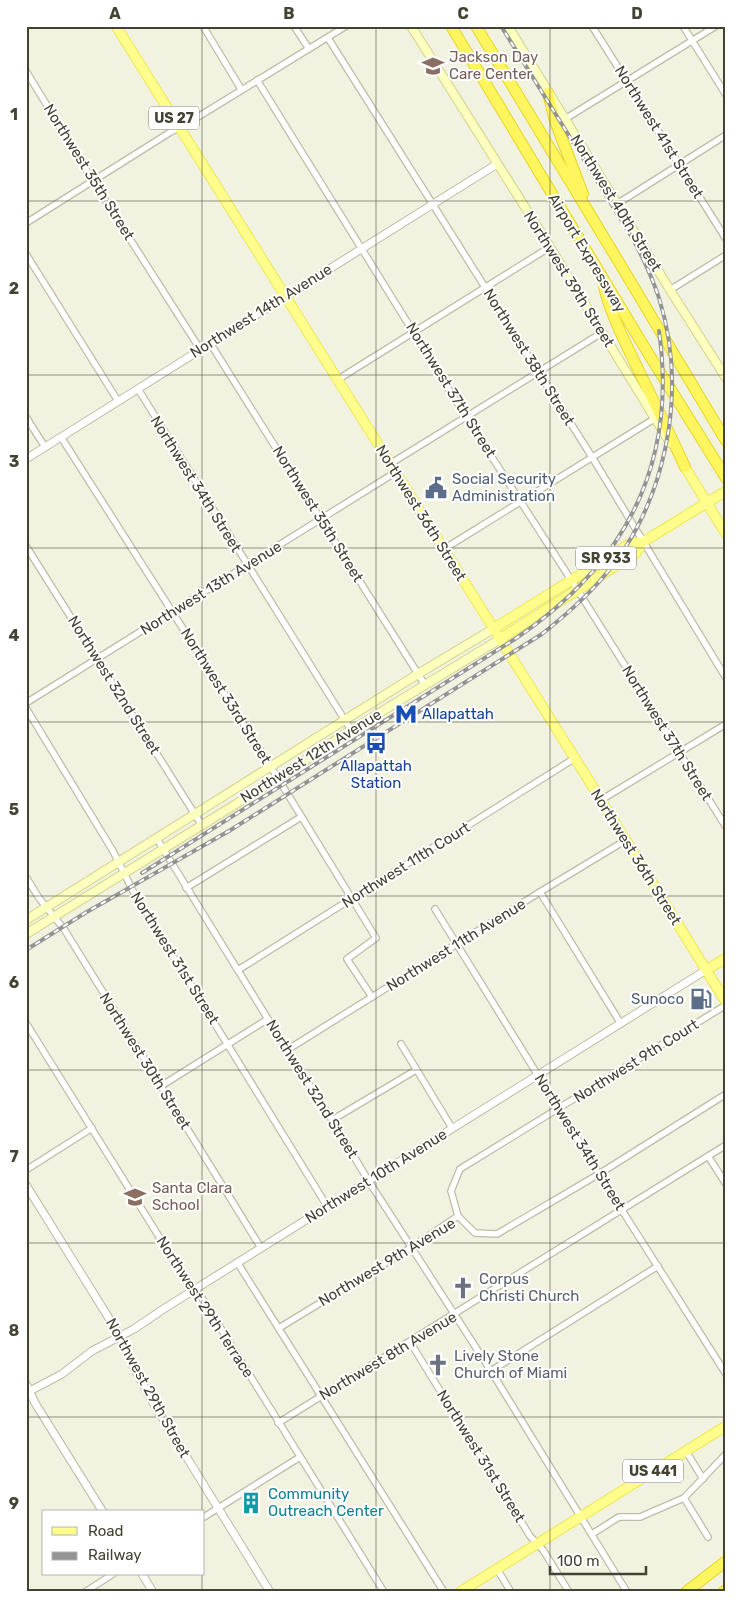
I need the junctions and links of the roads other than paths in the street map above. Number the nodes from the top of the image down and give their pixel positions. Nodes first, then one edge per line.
1 (116, 26) edge
2 (203, 26) edge
3 (294, 26) edge
4 (346, 26) edge
5 (411, 26) edge
6 (451, 26) edge
7 (476, 26) edge
8 (508, 26) edge
9 (592, 26) edge
10 (683, 26) edge
11 (716, 26) edge
12 (328, 38) junction
13 (692, 40) junction
14 (308, 49) junction
15 (26, 71) edge
16 (257, 80) junction
17 (627, 81) junction
18 (241, 89) junction
19 (548, 92) junction
20 (726, 95) edge
21 (565, 119) junction
22 (179, 128) junction
23 (726, 135) edge
24 (497, 164) junction
25 (679, 165) junction
26 (93, 181) junction
27 (432, 203) junction
28 (617, 204) junction
29 (26, 223) edge
30 (603, 236) junction
31 (726, 239) edge
32 (362, 247) junction
33 (550, 247) junction
34 (26, 254) edge
35 (726, 255) edge
36 (600, 274) junction
37 (484, 287) junction
38 (670, 290) junction
39 (285, 296) junction
40 (414, 332) junction
41 (603, 332) junction
42 (210, 343) junction
43 (200, 349) junction
44 (538, 373) junction
45 (725, 374) edge
46 (337, 380) junction
47 (138, 389) junction
48 (118, 401) junction
49 (466, 416) junction
50 (26, 417) edge
51 (654, 419) junction
52 (61, 437) junction
53 (726, 441) edge
54 (45, 447) junction
55 (592, 457) junction
56 (26, 458) edge
57 (390, 464) junction
58 (685, 467) junction
59 (396, 472) junction
60 (726, 478) edge
61 (726, 490) edge
62 (520, 502) junction
63 (707, 503) junction
64 (321, 519) junction
65 (726, 534) edge
66 (643, 542) junction
67 (26, 546) edge
68 (444, 549) junction
69 (247, 566) junction
70 (570, 580) junction
71 (577, 589) junction
72 (173, 612) junction
73 (494, 629) junction
74 (500, 639) junction
75 (98, 659) junction
76 (418, 674) junction
77 (726, 678) edge
78 (424, 684) junction
79 (26, 703) edge
80 (26, 708) edge
81 (345, 720) junction
82 (726, 724) edge
83 (351, 730) junction
84 (680, 752) junction
85 (575, 758) junction
86 (271, 767) junction
87 (278, 778) junction
88 (601, 800) junction
89 (196, 814) junction
90 (301, 817) junction
91 (202, 824) junction
92 (726, 826) edge
93 (156, 839) junction
94 (626, 840) junction
95 (162, 849) junction
96 (119, 862) junction
97 (124, 873) junction
98 (26, 877) edge
99 (186, 888) junction
100 (540, 892) junction
101 (353, 898) junction
102 (47, 908) junction
103 (435, 909) dead end
104 (54, 916) junction
105 (26, 920) edge
106 (26, 934) edge
107 (457, 945) junction
108 (726, 958) edge
109 (238, 970) junction
110 (706, 970) junction
111 (372, 997) junction
112 (726, 1003) edge
113 (268, 1019) junction
114 (26, 1023) edge
115 (621, 1024) junction
116 (228, 1043) junction
117 (401, 1044) dead end
118 (287, 1050) junction
119 (416, 1070) junction
120 (538, 1074) junction
121 (161, 1086) junction
122 (726, 1094) edge
123 (559, 1109) junction
124 (332, 1120) junction
125 (92, 1128) junction
126 (452, 1128) junction
127 (726, 1145) edge
128 (708, 1156) junction
129 (26, 1170) edge
130 (599, 1174) junction
131 (368, 1180) junction
132 (726, 1184) edge
133 (26, 1185) edge
134 (327, 1206) junction
135 (621, 1209) junction
136 (458, 1216) junction
137 (412, 1247) junction
138 (261, 1248) junction
139 (237, 1262) junction
140 (658, 1266) junction
141 (194, 1289) junction
142 (455, 1315) junction
143 (279, 1328) junction
144 (120, 1336) junction
145 (410, 1342) junction
146 (490, 1371) junction
147 (726, 1374) edge
148 (26, 1384) edge
149 (28, 1393) edge
150 (321, 1396) junction
151 (278, 1423) junction
152 (726, 1426) edge
153 (686, 1451) junction
154 (726, 1454) edge
155 (300, 1457) junction
156 (703, 1479) junction
157 (684, 1498) junction
158 (218, 1508) junction
159 (102, 1510) edge
160 (205, 1516) edge
161 (581, 1516) junction
162 (592, 1534) junction
163 (708, 1537) dead end
164 (537, 1543) junction
165 (726, 1561) edge
166 (497, 1569) junction
167 (110, 1576) edge
168 (143, 1576) edge
169 (86, 1592) edge
170 (153, 1592) edge
171 (270, 1592) edge
172 (384, 1592) edge
173 (444, 1592) edge
174 (460, 1592) edge
175 (511, 1592) edge
176 (569, 1592) edge
177 (627, 1592) edge
178 (686, 1592) edge

1 - 22 main road, Northwest 36th Street / US 27
2 - 18 street
3 - 14 street
4 - 12 street
5 - 24 main road, Northwest 39th Street
6 - 36 highway, Airport Expressway
7 - 30 highway, Airport Expressway
8 - 19 main road, Northwest 40th Street
9 - 17 street, Northwest 41st Street
10 - 13 street
11 - 13 street
12 - 14 street
12 - 27 street, Northwest 38th Street
13 - 17 street
13 - 20 street
14 - 16 street
15 - 26 street, Northwest 35th Street
16 - 18 street
16 - 32 street, Northwest 37th Street
17 - 21 street
17 - 25 street, Northwest 41st Street
18 - 22 street
19 - 21 main road, Northwest 40th Street
19 - 30 highway
21 - 28 main road, Northwest 40th Street
22 - 26 street
22 - 39 main road, Northwest 36th Street / US 27
23 - 25 street
24 - 27 street, Northwest 14th Avenue
24 - 33 main road, Northwest 39th Street
25 - 28 street
25 - 31 street, Northwest 41st Street
26 - 29 street
26 - 43 street, Northwest 35th Street
27 - 32 street, Northwest 14th Avenue
27 - 37 street, Northwest 38th Street
28 - 38 main road, Northwest 40th Street
30 - 53 highway, Airport Expressway
32 - 39 street, Northwest 14th Avenue
32 - 40 street, Northwest 37th Street
33 - 37 street
33 - 41 main road, Northwest 39th Street
34 - 48 street
35 - 38 street
36 - 58 highway
36 - 60 highway, Airport Expressway
37 - 40 street
37 - 44 street, Northwest 38th Street
38 - 45 main road, Northwest 40th Street
39 - 42 street, Northwest 14th Avenue
39 - 46 main road, Northwest 36th Street / US 27
40 - 46 street
40 - 49 street, Northwest 37th Street
41 - 44 street
41 - 51 main road, Northwest 39th Street
42 - 43 street, Northwest 14th Avenue
42 - 64 street, Northwest 35th Street
43 - 47 street, Northwest 14th Avenue
44 - 49 street
44 - 55 street, Northwest 38th Street
46 - 57 main road, Northwest 36th Street / US 27
47 - 48 street, Northwest 14th Avenue
47 - 69 street, Northwest 34th Street
48 - 52 street, Northwest 14th Avenue
49 - 57 street
49 - 62 street, Northwest 37th Street
50 - 54 street
51 - 55 street
51 - 58 main road, Northwest 39th Street
52 - 54 street, Northwest 14th Avenue
52 - 72 street, Northwest 33rd Street
54 - 56 street, Northwest 14th Avenue
55 - 62 street
55 - 66 street, Northwest 38th Street
57 - 59 main road, Northwest 36th Street / US 27
58 - 63 main road, Northwest 39th Street
59 - 64 street, Northwest 13th Avenue
59 - 68 main road, Northwest 36th Street / US 27
61 - 63 main road, Northwest 12th Avenue / SR 933
62 - 68 street
62 - 70 street, Northwest 37th Street
63 - 65 main road, Northwest 39th Street
63 - 66 main road, Northwest 12th Avenue / SR 933
64 - 69 street, Northwest 13th Avenue
64 - 76 street, Northwest 35th Street
66 - 70 main road, Northwest 12th Avenue / SR 933
66 - 71 main road, Northwest 12th Avenue / SR 933
66 - 77 street, Northwest 38th Street
67 - 75 street, Northwest 32nd Street
68 - 73 main road, Northwest 36th Street / US 27
69 - 72 street, Northwest 13th Avenue
69 - 81 street, Northwest 34th Street
70 - 71 street, Northwest 37th Street
70 - 73 main road, Northwest 12th Avenue / SR 933
71 - 74 main road, Northwest 12th Avenue / SR 933
71 - 84 street, Northwest 37th Street
72 - 75 street, Northwest 13th Avenue
72 - 86 street, Northwest 33rd Street
73 - 74 main road, Northwest 36th Street / US 27
73 - 76 main road, Northwest 12th Avenue / SR 933
74 - 78 main road, Northwest 12th Avenue / SR 933
74 - 85 main road, Northwest 36th Street / US 27
75 - 79 street, Northwest 13th Avenue
75 - 89 street, Northwest 32nd Street
76 - 78 street, Northwest 35th Street
76 - 81 main road, Northwest 12th Avenue / SR 933
78 - 83 main road, Northwest 12th Avenue / SR 933
80 - 96 street, Northwest 31st Street
81 - 83 street, Northwest 34th Street
81 - 86 main road, Northwest 12th Avenue / SR 933
82 - 84 street
83 - 87 main road, Northwest 12th Avenue / SR 933
84 - 88 street
84 - 92 street, Northwest 37th Street
85 - 88 main road, Northwest 36th Street / US 27
85 - 101 street, Northwest 11th Court
86 - 87 street, Northwest 33rd Street
86 - 89 main road, Northwest 12th Avenue / SR 933
87 - 90 street, Northwest 33rd Street
87 - 91 main road, Northwest 12th Avenue / SR 933
88 - 94 main road, Northwest 36th Street / US 27
89 - 91 street, Northwest 32nd Street
89 - 93 main road, Northwest 12th Avenue / SR 933
90 - 99 street
90 - 101 street, Northwest 33rd Street
91 - 95 main road, Northwest 12th Avenue / SR 933
93 - 95 street, Northwest 32nd Street
93 - 96 main road, Northwest 12th Avenue / SR 933
94 - 100 street, Northwest 11th Avenue
94 - 110 main road, Northwest 36th Street / US 27
95 - 97 main road, Northwest 12th Avenue / SR 933
95 - 99 street, Northwest 32nd Street
96 - 97 street, Northwest 31st Street
96 - 102 main road, Northwest 12th Avenue / SR 933
97 - 104 main road, Northwest 12th Avenue / SR 933
97 - 116 street, Northwest 31st Street
98 - 102 street, Northwest 30th Street
99 - 109 street, Northwest 32nd Street
100 - 107 street, Northwest 11th Avenue
100 - 115 street
101 - 109 street, Northwest 11th Court
101 - 111 street, Northwest 33rd Street
102 - 104 street, Northwest 30th Street
102 - 105 main road, Northwest 12th Avenue / SR 933
103 - 107 street, Northwest 34th Street
104 - 106 main road, Northwest 12th Avenue / SR 933
104 - 121 street, Northwest 30th Street
107 - 111 street, Northwest 11th Avenue
107 - 120 street, Northwest 34th Street
108 - 110 main road, Northwest 10th Avenue
109 - 113 street, Northwest 32nd Street
110 - 112 main road, Northwest 36th Street / US 27
110 - 115 street, Northwest 10th Avenue
111 - 118 street, Northwest 11th Avenue
112 - 123 street, Northwest 9th Court
113 - 116 street
113 - 118 street, Northwest 32nd Street
114 - 125 street, Northwest 29th Terrace
115 - 120 street, Northwest 10th Avenue
116 - 121 street
116 - 134 street, Northwest 31st Street
117 - 119 street
118 - 124 street, Northwest 32nd Street
119 - 124 street
119 - 126 street
120 - 123 street, Northwest 34th Street
120 - 126 street, Northwest 10th Avenue
121 - 138 street, Northwest 30th Street
122 - 130 street, Northwest 9th Avenue
123 - 130 street, Northwest 34th Street
123 - 136 street, Northwest 9th Court
124 - 131 street, Northwest 32nd Street
125 - 129 street
125 - 141 street, Northwest 29th Terrace
126 - 131 street, Northwest 10th Avenue
127 - 128 street, Northwest 8th Avenue
128 - 132 street
128 - 135 street, Northwest 8th Avenue
130 - 135 street, Northwest 34th Street
130 - 136 street, Northwest 9th Avenue
131 - 134 street, Northwest 10th Avenue
131 - 137 street, Northwest 32nd Street
133 - 144 street, Northwest 29th Street
134 - 138 street, Northwest 10th Avenue
135 - 140 street, Northwest 34th Street
135 - 142 street, Northwest 8th Avenue
136 - 137 street, Northwest 9th Avenue
137 - 142 street, Northwest 32nd Street
137 - 143 street, Northwest 9th Avenue
138 - 139 street, Northwest 10th Avenue
139 - 141 street, Northwest 10th Avenue
139 - 143 street
140 - 146 street
140 - 147 street, Northwest 34th Street
141 - 144 street, Northwest 10th Avenue
141 - 151 street, Northwest 29th Terrace
142 - 145 street, Northwest 8th Avenue
142 - 146 street, Northwest 32nd Street
143 - 150 street
144 - 149 street, Northwest 10th Avenue
144 - 158 street, Northwest 29th Street
145 - 150 street, Northwest 8th Avenue
145 - 164 street, Northwest 31st Street
146 - 161 street, Northwest 32nd Street
148 - 149 street
149 - 159 street
150 - 151 street, Northwest 8th Avenue
150 - 173 street
151 - 155 street, Northwest 29th Terrace
152 - 153 main road, US 441
153 - 156 street
153 - 161 main road, US 441
154 - 156 street
155 - 158 street
155 - 172 street, Northwest 29th Terrace
156 - 157 street
157 - 162 street
157 - 163 street
158 - 160 street
158 - 171 street, Northwest 29th Street
161 - 162 street, Northwest 32nd Street
161 - 164 main road, US 441
162 - 177 street, Northwest 32nd Street
164 - 166 main road, US 441
164 - 176 street, Northwest 31st Street
165 - 178 highway
166 - 174 main road, US 441
166 - 175 street
167 - 169 street
168 - 170 street

